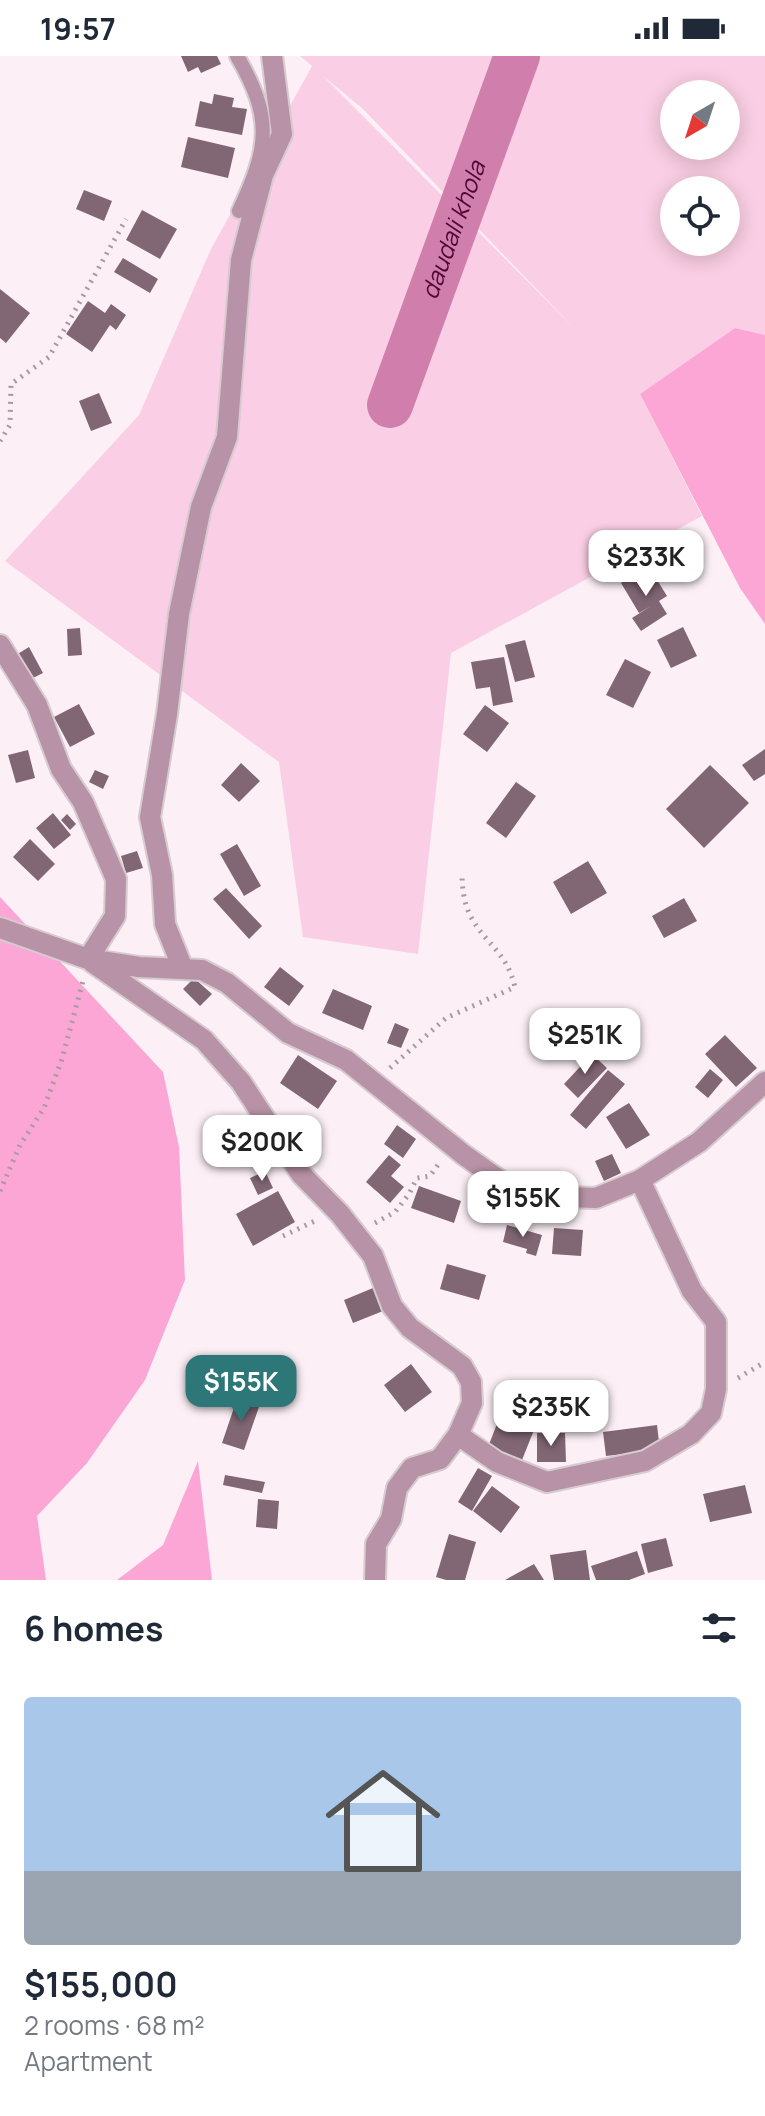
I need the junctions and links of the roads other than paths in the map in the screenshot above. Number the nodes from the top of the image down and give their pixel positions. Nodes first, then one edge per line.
1 (237, 56) edge
2 (272, 56) edge
3 (239, 211) dead end
4 (0, 645) edge
5 (0, 928) edge
6 (88, 959) junction
7 (183, 969) junction
8 (765, 1082) edge
9 (640, 1180) junction
10 (458, 1435) junction
11 (375, 1580) edge

1 - 3 lane
2 - 7 street
4 - 6 street
5 - 6 street
6 - 7 street
6 - 10 street
7 - 9 street
8 - 9 street
9 - 10 street
10 - 11 street

